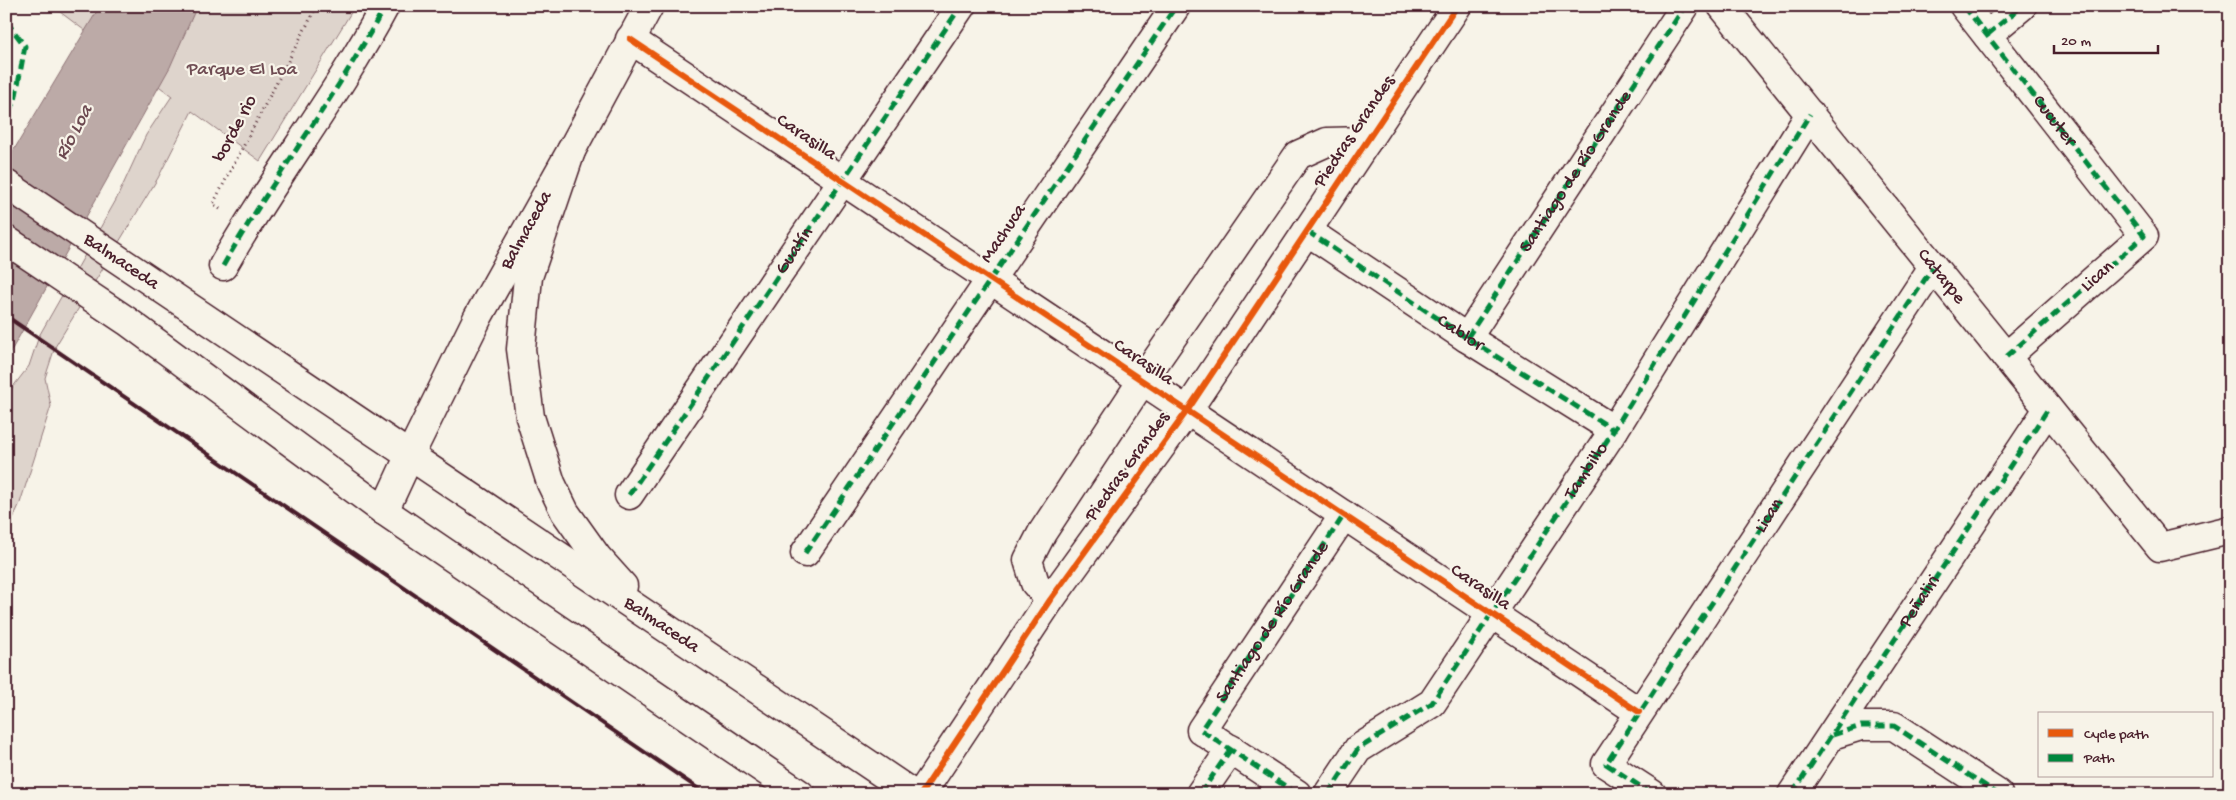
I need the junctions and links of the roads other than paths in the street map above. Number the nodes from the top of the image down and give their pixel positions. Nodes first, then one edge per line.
1 (384, 6) edge
2 (649, 6) edge
3 (961, 6) edge
4 (1176, 6) edge
5 (1685, 6) edge
6 (1722, 6) edge
7 (1964, 6) edge
8 (2022, 6) edge
9 (1454, 7) edge
10 (1986, 35) junction
11 (630, 38) junction
12 (1810, 114) junction
13 (1367, 141) junction
14 (571, 151) junction
15 (842, 180) junction
16 (6, 184) edge
17 (1307, 232) junction
18 (2144, 236) joint
19 (6, 240) edge
20 (223, 266) dead end
21 (1933, 267) junction
22 (991, 279) junction
23 (1468, 338) junction
24 (2006, 356) junction
25 (1142, 381) junction
26 (2048, 409) junction
27 (1187, 411) junction
28 (1614, 430) junction
29 (409, 457) junction
30 (629, 495) dead end
31 (384, 511) junction
32 (1344, 515) junction
33 (2230, 530) edge
34 (805, 553) dead end
35 (1050, 600) junction
36 (649, 615) junction
37 (1493, 615) junction
38 (1639, 712) junction
39 (1832, 735) junction
40 (1231, 749) junction
41 (800, 794) edge
42 (913, 794) edge
43 (921, 794) edge
44 (1200, 794) edge
45 (1297, 794) edge
46 (1328, 794) edge
47 (1652, 794) edge
48 (1792, 794) edge
49 (1998, 794) edge

1 - 20 street
2 - 11 street, Balmaceda
3 - 15 street, Guatín
4 - 22 street, Machuca
5 - 23 street, Santiago de Río Grande
6 - 12 street, Catarpe
7 - 10 street, Cucuter
8 - 10 street
9 - 13 street, Piedras Grandes
10 - 18 street, Cucuter
11 - 14 street, Balmaceda
11 - 15 street, Carasilla
12 - 21 street, Catarpe
12 - 28 street, Tambillo
13 - 17 street, Piedras Grandes
13 - 25 street, Piedras Grandes
14 - 29 street, Balmaceda
14 - 36 street
15 - 22 street, Carasilla
15 - 30 street, Guatín
16 - 29 street, Balmaceda
17 - 23 street, Cablor
17 - 27 street, Piedras Grandes
18 - 24 street, Lican
19 - 31 street
21 - 24 street, Catarpe
21 - 38 street, Lican
22 - 25 street, Carasilla
22 - 34 street, Machuca
23 - 28 street, Cablor
24 - 26 street, Catarpe
25 - 27 street, Carasilla
25 - 35 street, Piedras Grandes
26 - 33 street, Catarpe
26 - 39 street, Peñaliri
27 - 32 street, Carasilla
27 - 35 street, Piedras Grandes
28 - 37 street, Tambillo
29 - 31 street, Balmaceda
29 - 36 street, Balmaceda
31 - 41 street
32 - 37 street, Carasilla
32 - 40 street, Santiago de Río Grande
35 - 43 street, Piedras Grandes
36 - 42 street, Balmaceda
37 - 38 street, Carasilla
37 - 46 street, Tambillo
38 - 47 street, Lican
39 - 48 street, Peñaliri
39 - 49 street
40 - 44 street
40 - 45 street

